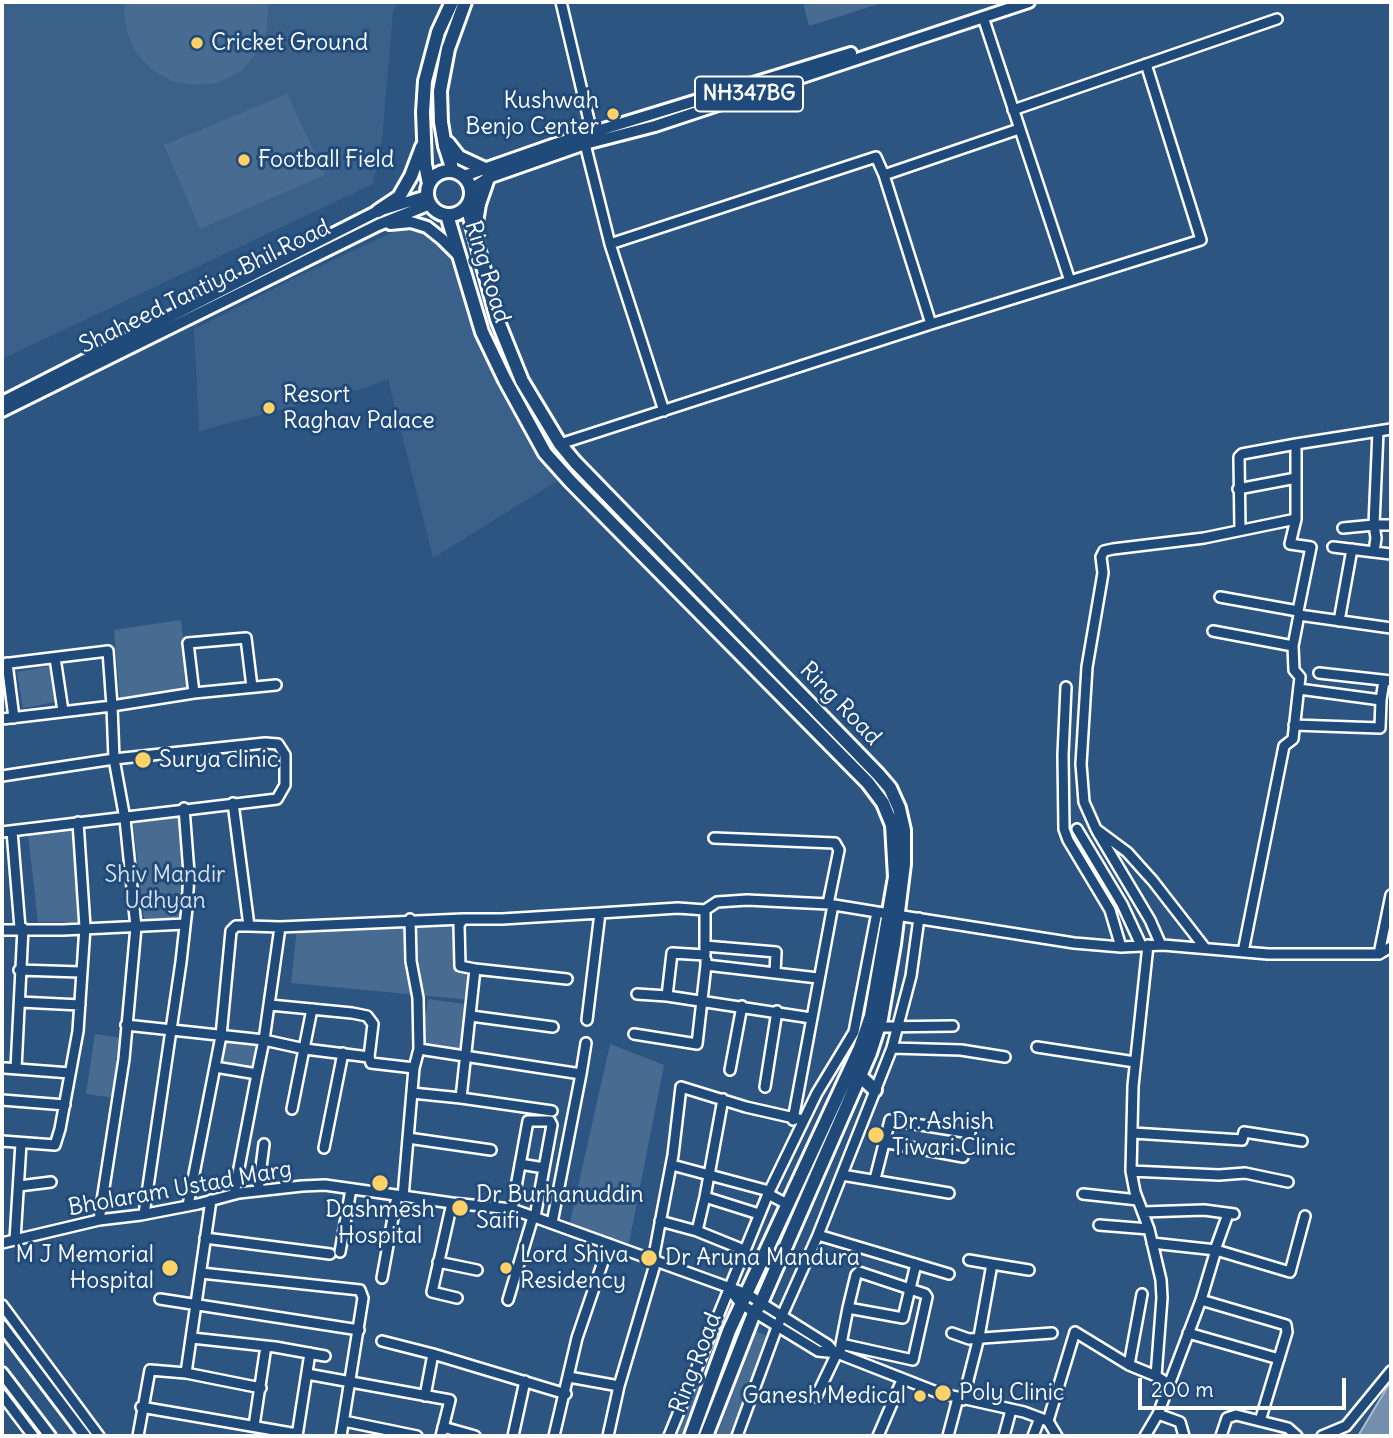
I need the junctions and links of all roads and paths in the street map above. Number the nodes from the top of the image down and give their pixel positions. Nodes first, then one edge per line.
1 (452, 2) edge
2 (465, 2) edge
3 (561, 2) edge
4 (1029, 2) edge
5 (1002, 5) edge
6 (983, 17) junction
7 (1277, 19) dead end
8 (448, 48) junction
9 (1146, 64) junction
10 (1013, 110) junction
11 (1019, 129) junction
12 (592, 133) junction
13 (424, 142) junction
14 (585, 144) junction
15 (458, 174) junction
16 (487, 174) junction
17 (884, 175) junction
18 (471, 189) junction
19 (428, 195) junction
20 (467, 205) junction
21 (447, 215) junction
22 (378, 218) junction
23 (475, 237) junction
24 (610, 244) junction
25 (459, 256) junction
26 (1070, 281) junction
27 (243, 286) junction
28 (931, 324) junction
29 (2, 402) edge
30 (2, 411) edge
31 (664, 411) junction
32 (1391, 429) edge
33 (1378, 431) junction
34 (561, 444) junction
35 (1296, 444) junction
36 (1296, 478) junction
37 (1238, 489) junction
38 (1296, 519) junction
39 (1374, 525) junction
40 (1391, 525) edge
41 (1343, 528) dead end
42 (1240, 530) junction
43 (1334, 547) dead end
44 (1352, 549) junction
45 (1374, 552) junction
46 (1391, 554) edge
47 (1220, 597) dead end
48 (1298, 613) junction
49 (1339, 621) junction
50 (1391, 628) edge
51 (1213, 631) dead end
52 (1293, 646) junction
53 (54, 658) junction
54 (4, 663) edge
55 (1320, 673) dead end
56 (1388, 681) edge
57 (276, 685) dead end
58 (252, 687) junction
59 (1066, 687) dead end
60 (1299, 689) junction
61 (194, 693) junction
62 (1381, 700) junction
63 (112, 706) junction
64 (63, 711) junction
65 (14, 718) junction
66 (2, 719) edge
67 (1294, 725) junction
68 (114, 759) junction
69 (2, 776) edge
70 (233, 803) junction
71 (184, 808) junction
72 (125, 819) junction
73 (78, 822) junction
74 (1077, 829) dead end
75 (1096, 829) junction
76 (12, 831) junction
77 (2, 832) edge
78 (714, 838) dead end
79 (1391, 895) edge
80 (831, 904) junction
81 (705, 910) junction
82 (600, 913) junction
83 (888, 914) junction
84 (919, 918) junction
85 (410, 919) junction
86 (463, 919) junction
87 (185, 924) junction
88 (249, 926) junction
89 (85, 927) junction
90 (136, 927) junction
91 (280, 927) junction
92 (21, 928) junction
93 (2, 930) edge
94 (1145, 945) junction
95 (1161, 945) junction
96 (1121, 947) junction
97 (1391, 947) edge
98 (1205, 948) junction
99 (705, 950) junction
100 (1243, 952) junction
101 (1379, 954) junction
102 (706, 965) junction
103 (475, 969) junction
104 (19, 970) junction
105 (80, 972) junction
106 (775, 973) junction
107 (818, 978) junction
108 (567, 979) dead end
109 (637, 994) dead end
110 (667, 996) junction
111 (703, 1000) junction
112 (20, 1002) junction
113 (80, 1005) junction
114 (270, 1005) junction
115 (742, 1006) junction
116 (312, 1009) junction
117 (777, 1012) junction
118 (471, 1016) junction
119 (811, 1018) junction
120 (587, 1020) dead end
121 (126, 1025) junction
122 (897, 1026) junction
123 (953, 1026) dead end
124 (553, 1027) dead end
125 (878, 1027) junction
126 (170, 1030) junction
127 (634, 1034) dead end
128 (220, 1036) junction
129 (264, 1040) junction
130 (586, 1043) dead end
131 (1037, 1046) dead end
132 (892, 1048) junction
133 (305, 1049) junction
134 (419, 1049) junction
135 (343, 1053) junction
136 (467, 1057) junction
137 (1005, 1057) dead end
138 (369, 1058) junction
139 (1135, 1062) junction
140 (215, 1067) junction
141 (5, 1068) dead end
142 (414, 1068) junction
143 (16, 1069) junction
144 (730, 1070) dead end
145 (70, 1073) junction
146 (257, 1074) junction
147 (581, 1074) junction
148 (860, 1076) junction
149 (765, 1087) dead end
150 (876, 1090) junction
151 (412, 1093) junction
152 (461, 1098) junction
153 (723, 1099) junction
154 (2, 1100) edge
155 (65, 1105) junction
156 (292, 1109) dead end
157 (552, 1111) dead end
158 (798, 1120) junction
159 (970, 1133) dead end
160 (1132, 1133) junction
161 (408, 1138) junction
162 (2, 1141) edge
163 (1302, 1141) dead end
164 (883, 1142) junction
165 (21, 1143) junction
166 (264, 1144) dead end
167 (324, 1148) dead end
168 (491, 1150) dead end
169 (963, 1157) dead end
170 (520, 1164) junction
171 (672, 1165) junction
172 (544, 1168) junction
173 (1131, 1171) junction
174 (709, 1174) junction
175 (842, 1175) junction
176 (875, 1179) junction
177 (51, 1182) dead end
178 (1288, 1182) dead end
179 (19, 1186) junction
180 (351, 1189) junction
181 (258, 1191) junction
182 (769, 1193) junction
183 (949, 1193) dead end
184 (234, 1194) junction
185 (1083, 1194) dead end
186 (400, 1196) junction
187 (705, 1197) junction
188 (211, 1200) junction
189 (1138, 1200) junction
190 (452, 1203) junction
191 (787, 1204) junction
192 (188, 1206) junction
193 (512, 1209) junction
194 (1143, 1212) junction
195 (144, 1214) junction
196 (759, 1214) junction
197 (1305, 1216) dead end
198 (534, 1217) junction
199 (99, 1220) junction
200 (660, 1221) junction
201 (552, 1223) junction
202 (1099, 1225) dead end
203 (1149, 1229) junction
204 (697, 1231) junction
205 (818, 1235) junction
206 (205, 1238) junction
207 (15, 1240) junction
208 (2, 1243) edge
209 (1152, 1243) junction
210 (608, 1244) junction
211 (744, 1250) junction
212 (1215, 1250) junction
213 (969, 1260) dead end
214 (656, 1261) junction
215 (439, 1262) junction
216 (916, 1264) junction
217 (992, 1264) junction
218 (477, 1270) dead end
219 (1029, 1270) dead end
220 (201, 1273) junction
221 (949, 1274) dead end
222 (382, 1278) dead end
223 (729, 1289) junction
224 (908, 1289) junction
225 (1142, 1294) dead end
226 (457, 1298) dead end
227 (160, 1299) dead end
228 (744, 1299) junction
229 (508, 1300) dead end
230 (1201, 1300) junction
231 (2, 1305) edge
232 (197, 1305) junction
233 (757, 1308) junction
234 (848, 1308) junction
235 (782, 1317) junction
236 (2, 1326) edge
237 (777, 1327) junction
238 (359, 1329) junction
239 (952, 1333) dead end
240 (1052, 1333) dead end
241 (1188, 1333) junction
242 (979, 1337) junction
243 (192, 1338) junction
244 (382, 1341) dead end
245 (266, 1346) junction
246 (838, 1351) junction
247 (310, 1353) junction
248 (433, 1354) junction
249 (325, 1356) dead end
250 (1279, 1359) junction
251 (1129, 1365) junction
252 (1391, 1371) edge
253 (186, 1373) junction
254 (307, 1374) junction
255 (1156, 1376) junction
256 (569, 1377) junction
257 (4, 1380) edge
258 (902, 1380) junction
259 (350, 1381) junction
260 (525, 1381) junction
261 (1169, 1384) junction
262 (619, 1387) junction
263 (261, 1388) junction
264 (566, 1394) junction
265 (2, 1395) edge
266 (425, 1396) junction
267 (816, 1397) dead end
268 (960, 1399) junction
269 (141, 1407) junction
270 (1011, 1409) junction
271 (1158, 1414) junction
272 (1044, 1420) junction
273 (344, 1421) junction
274 (1260, 1421) junction
275 (254, 1426) junction
276 (442, 1432) edge
277 (297, 1435) edge
278 (33, 1436) edge
279 (50, 1436) edge
280 (85, 1436) edge
281 (99, 1436) edge
282 (138, 1436) edge
283 (341, 1436) edge
284 (417, 1436) edge
285 (474, 1436) edge
286 (513, 1436) edge
287 (554, 1436) edge
288 (608, 1436) edge
289 (669, 1436) edge
290 (691, 1436) edge
291 (706, 1436) edge
292 (737, 1436) edge
293 (878, 1436) edge
294 (948, 1436) edge
295 (1004, 1436) edge
296 (1033, 1436) edge
297 (1057, 1436) edge
298 (1145, 1436) edge
299 (1184, 1436) edge
300 (1221, 1436) edge
301 (1297, 1436) edge
302 (1322, 1436) edge

1 - 13 highway
2 - 8 highway
3 - 12 street
4 - 5 main road, NH347BG
5 - 6 main road, NH347BG
5 - 12 main road, NH347BG
6 - 10 street
6 - 14 main road, NH347BG
7 - 9 street
8 - 15 highway
8 - 16 highway
9 - 10 street
9 - 26 street
10 - 11 street
11 - 17 street
11 - 26 street
12 - 16 main road, NH347BG
13 - 19 highway
13 - 22 highway
14 - 16 main road, NH347BG
14 - 24 street
15 - 16 main road, NH347BG
15 - 18 highway
15 - 19 highway
16 - 18 main road, NH347BG
16 - 23 highway
17 - 24 street
17 - 28 street
18 - 20 highway
19 - 21 highway
19 - 22 main road
20 - 21 highway
20 - 23 highway, Ring Road
21 - 25 highway, Ring Road
22 - 25 main road
22 - 27 main road
23 - 34 highway, Ring Road
24 - 31 street
25 - 83 highway, Ring Road
26 - 28 street
27 - 29 main road
27 - 30 main road, Shaheed Tantiya Bhil Road
28 - 31 street
31 - 34 street
32 - 33 street
33 - 35 street
33 - 39 street
34 - 83 highway, Ring Road
35 - 36 street
35 - 37 street
36 - 37 street
36 - 38 street
37 - 42 street
38 - 42 street
38 - 48 street
39 - 40 street
39 - 41 street
39 - 45 street
42 - 75 street
43 - 44 street
44 - 45 street
44 - 49 street
45 - 46 street
47 - 48 street
48 - 49 street
48 - 52 street
49 - 50 street
51 - 52 street
52 - 60 street
53 - 54 street
53 - 63 street
53 - 64 street
54 - 65 street
55 - 56 street
56 - 62 street
57 - 58 street
58 - 61 street
58 - 61 street
59 - 96 street
60 - 62 street
60 - 67 street
61 - 63 street
62 - 67 street
63 - 64 street
63 - 68 street
64 - 65 street
65 - 66 street
67 - 100 street
68 - 69 street
68 - 70 street
68 - 72 street
70 - 71 street
70 - 88 street
71 - 72 street
71 - 87 street
72 - 73 street
72 - 90 street
73 - 76 street
73 - 89 street
74 - 94 street
75 - 95 street
75 - 98 street
76 - 77 street
76 - 92 street
78 - 80 street
79 - 101 street
80 - 81 street
80 - 83 street
80 - 107 street
81 - 82 street
81 - 99 street
82 - 86 street
82 - 120 street
83 - 84 street
83 - 125 highway, Ring Road
83 - 158 street
83 - 191 highway, Ring Road
84 - 96 street
84 - 122 street
85 - 86 street
85 - 91 street
85 - 134 street
86 - 103 street
87 - 90 street
87 - 126 street
88 - 91 street
88 - 128 street
89 - 90 street
89 - 92 street
89 - 105 street
90 - 121 street
91 - 114 street
92 - 93 street
92 - 104 street
94 - 95 street
94 - 96 street
94 - 139 street
95 - 98 street
97 - 101 street
98 - 100 street
99 - 102 street
99 - 106 street
99 - 110 street
100 - 101 street
102 - 106 street
102 - 111 street
103 - 108 street
103 - 118 street
104 - 105 street
104 - 112 street
105 - 113 street
106 - 107 street
107 - 119 street
109 - 110 street
110 - 111 street
111 - 115 street
111 - 127 street
112 - 113 street
112 - 143 street
113 - 145 street
114 - 116 street
114 - 129 street
115 - 117 street
115 - 144 street
116 - 133 street
116 - 138 street
117 - 119 street
117 - 149 street
118 - 124 street
118 - 136 street
119 - 158 street
121 - 126 street
121 - 199 street
122 - 123 street
122 - 125 street
122 - 132 street
125 - 148 highway, Ring Road
126 - 128 street
126 - 195 street
128 - 129 street
128 - 140 street
129 - 133 street
129 - 146 street
130 - 147 street
131 - 139 street
132 - 137 street
132 - 150 street
133 - 135 street
133 - 156 street
134 - 136 street
134 - 142 street
135 - 138 street
135 - 167 street
136 - 147 street
136 - 152 street
138 - 142 street
139 - 160 street
140 - 146 street
140 - 192 street
141 - 143 street
142 - 151 street
143 - 145 street
145 - 155 street
146 - 184 street
147 - 201 street
148 - 150 highway
148 - 233 highway, Ring Road
150 - 175 street
151 - 152 street
151 - 161 street
152 - 157 street
153 - 158 street
153 - 171 street
153 - 174 street
154 - 155 street
155 - 165 street
158 - 182 street
159 - 164 street
160 - 163 street
160 - 173 street
161 - 168 street
161 - 186 street
162 - 165 street
164 - 169 street
164 - 176 street
165 - 179 street
166 - 181 street
170 - 172 street
170 - 172 street
170 - 193 street
171 - 174 street
171 - 200 street
172 - 198 street
173 - 178 street
173 - 189 street
174 - 182 street
174 - 187 street
175 - 176 street
175 - 205 street
176 - 183 street
177 - 179 street
179 - 207 street
180 - 181 street, Bholaram Ustad Marg
180 - 186 street, Bholaram Ustad Marg
180 - 206 street
181 - 184 street, Bholaram Ustad Marg
182 - 191 street
182 - 196 street
184 - 188 street, Bholaram Ustad Marg
185 - 189 street
186 - 190 street, Bholaram Ustad Marg
186 - 222 street
187 - 196 street
187 - 204 street
188 - 192 street, Bholaram Ustad Marg
188 - 206 street
189 - 194 street
190 - 193 street, Bholaram Ustad Marg
190 - 215 street
191 - 228 highway, Ring Road
192 - 195 street, Bholaram Ustad Marg
193 - 198 street, Bholaram Ustad Marg
194 - 203 street
194 - 212 street
195 - 199 street, Bholaram Ustad Marg
196 - 211 street
197 - 212 street
198 - 201 street, Bholaram Ustad Marg
198 - 229 street
199 - 207 street, Bholaram Ustad Marg
200 - 204 street
200 - 214 street
201 - 210 street, Bholaram Ustad Marg
202 - 203 street
203 - 209 street
204 - 211 street
205 - 216 street
205 - 235 street
206 - 220 street
207 - 208 street, Bholaram Ustad Marg
209 - 212 street
209 - 255 street
210 - 214 street, Bholaram Ustad Marg
210 - 256 street
211 - 223 street
212 - 230 street
213 - 217 street
214 - 223 street, Bholaram Ustad Marg
214 - 262 street
215 - 218 street
215 - 226 street
216 - 221 street
216 - 224 street
217 - 219 street
217 - 242 street
220 - 232 street
220 - 238 street
223 - 228 street, Bholaram Ustad Marg
223 - 289 street
224 - 234 street
224 - 234 street
224 - 246 street
225 - 251 street
227 - 232 street
228 - 233 street, Bholaram Ustad Marg
228 - 290 highway, Ring Road
230 - 241 street
230 - 250 street
231 - 281 street
232 - 238 street
232 - 243 street
233 - 235 street
233 - 237 street
233 - 291 highway, Ring Road
234 - 246 street
235 - 237 street
235 - 246 street
236 - 280 main road
237 - 246 street
237 - 292 street
238 - 259 street
239 - 242 street
240 - 242 street
241 - 250 street
241 - 261 street
242 - 268 street
243 - 245 street
243 - 253 street
244 - 248 street
245 - 247 street
245 - 263 street
246 - 258 street
246 - 267 street
247 - 249 street
247 - 254 street
248 - 260 street
248 - 266 street
250 - 274 street
251 - 255 street
251 - 272 street
252 - 302 street
253 - 263 street
253 - 269 street
254 - 259 street
254 - 277 street
255 - 261 street
256 - 262 street
256 - 264 street
257 - 279 main road
258 - 268 street
258 - 293 street
259 - 266 street
259 - 273 street
260 - 264 street
260 - 286 street
261 - 271 street
262 - 288 street
263 - 275 street
264 - 287 street
265 - 278 street
266 - 276 street
268 - 270 street
268 - 294 street
269 - 275 street
269 - 282 street
270 - 272 street
270 - 295 street
271 - 298 street
271 - 299 street
272 - 296 street
272 - 297 street
273 - 283 street
273 - 284 street
274 - 300 street
274 - 301 street
275 - 277 street
276 - 285 street

